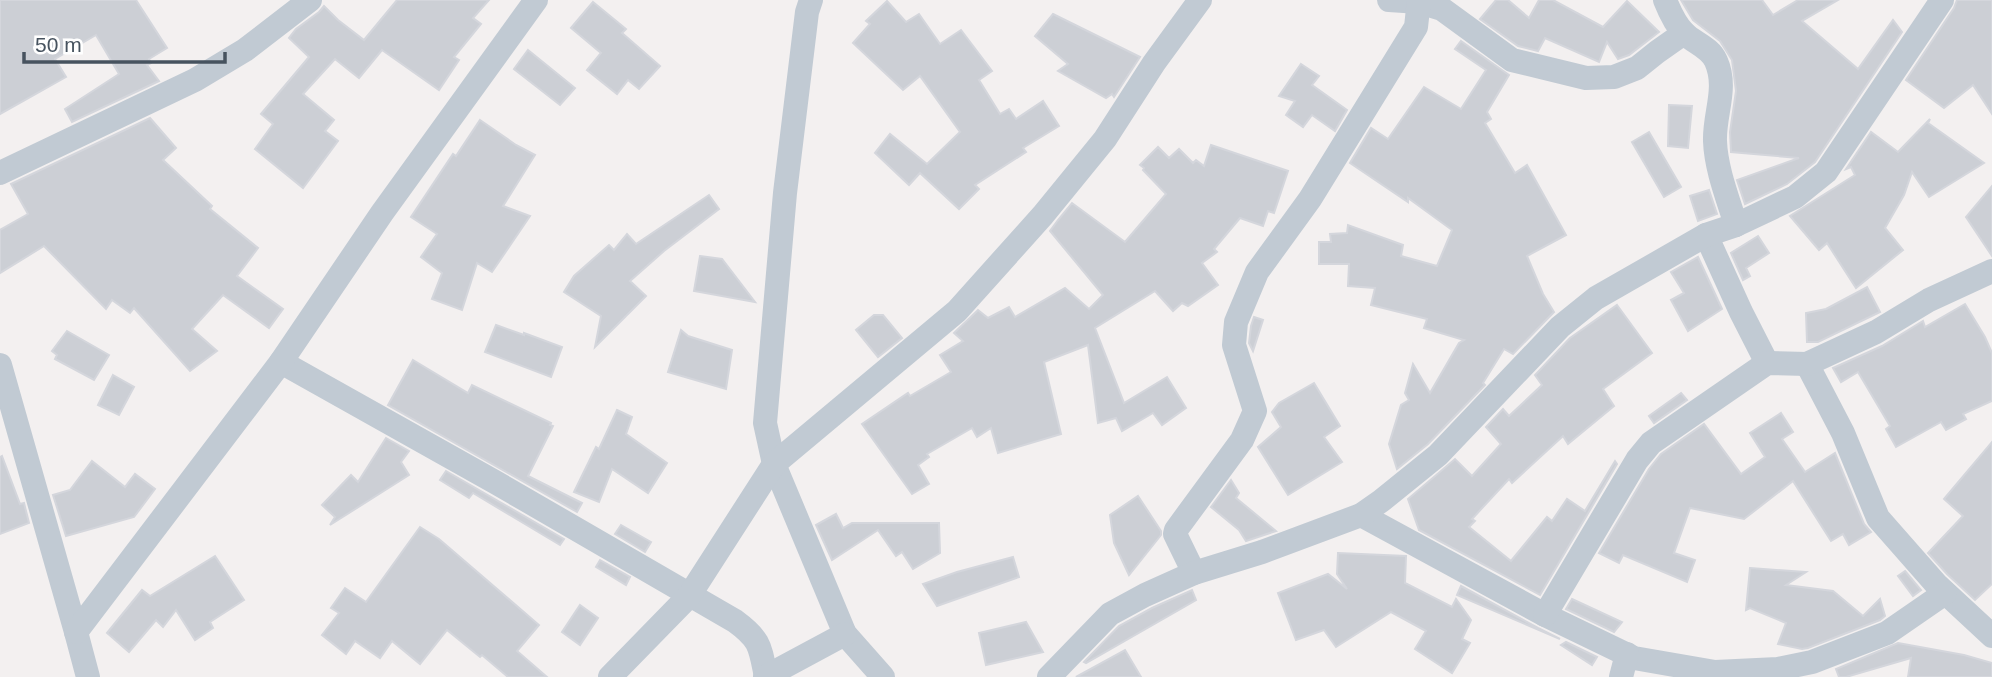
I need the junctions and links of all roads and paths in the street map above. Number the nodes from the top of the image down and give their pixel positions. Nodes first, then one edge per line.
1 (310, 0) edge
2 (536, 0) edge
3 (811, 0) edge
4 (1200, 0) edge
5 (1388, 0) edge
6 (1665, 0) edge
7 (1942, 0) edge
8 (1419, 1) edge
9 (1684, 33) junction
10 (0, 173) edge
11 (1736, 225) junction
12 (1706, 235) junction
13 (1992, 271) edge
14 (281, 362) junction
15 (1767, 363) junction
16 (1807, 364) junction
17 (0, 365) edge
18 (774, 464) junction
19 (1361, 516) junction
20 (1194, 573) junction
21 (1945, 593) junction
22 (690, 596) junction
23 (1545, 615) junction
24 (76, 632) junction
25 (845, 634) junction
26 (1992, 636) edge
27 (1624, 666) edge
28 (88, 677) edge
29 (610, 677) edge
30 (766, 677) edge
31 (883, 677) edge
32 (1049, 677) edge

1 - 10 street
2 - 14 street
3 - 18 street
4 - 18 street
5 - 8 street
6 - 9 street
7 - 11 street
8 - 9 street
8 - 20 street
9 - 11 street
11 - 12 street
12 - 15 street
12 - 19 street
13 - 16 street
14 - 22 street
14 - 24 street
15 - 16 street
15 - 23 street
16 - 21 street
17 - 24 street
18 - 22 street
18 - 25 street
19 - 20 street
19 - 23 street
20 - 32 street
21 - 26 street
21 - 27 street
22 - 29 street
22 - 30 street
23 - 27 street
24 - 28 street
25 - 30 street
25 - 31 street

